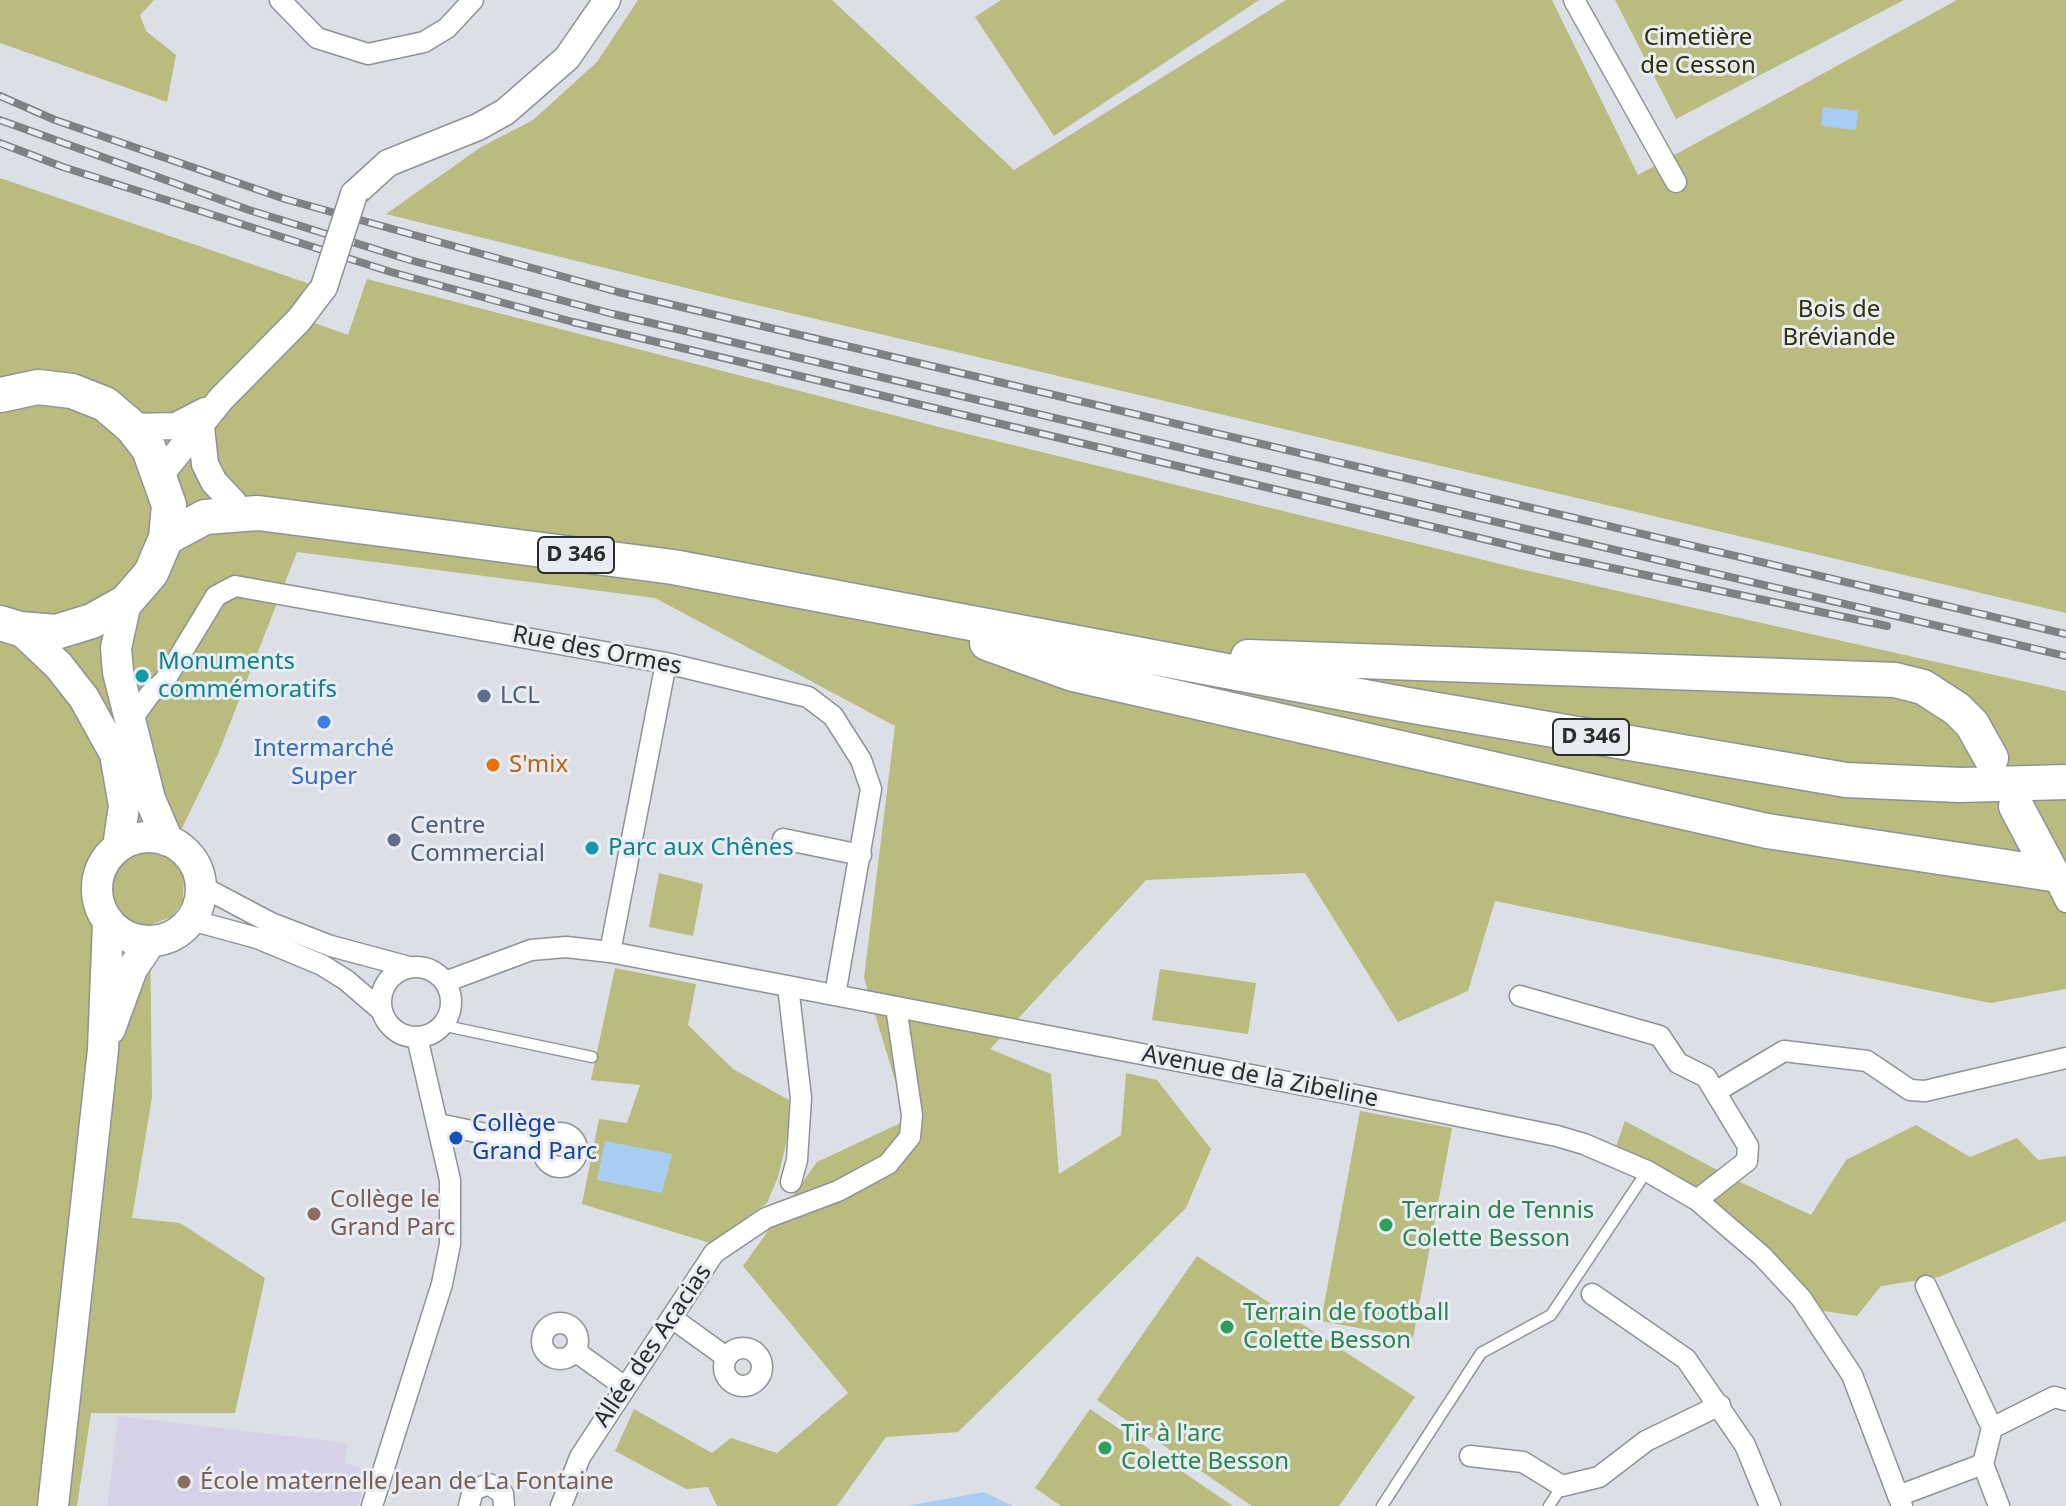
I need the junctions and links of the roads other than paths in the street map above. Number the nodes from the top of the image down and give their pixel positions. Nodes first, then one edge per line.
1 (280, 0) edge
2 (473, 0) edge
3 (607, 0) edge
4 (1574, 0) edge
5 (1676, 182) dead end
6 (0, 395) edge
7 (221, 399) junction
8 (132, 427) junction
9 (201, 427) junction
10 (162, 481) junction
11 (246, 508) junction
12 (166, 538) junction
13 (126, 602) junction
14 (892, 608) junction
15 (10, 626) edge
16 (1120, 651) junction
17 (666, 663) junction
18 (132, 719) junction
19 (1991, 758) dead end
20 (2066, 782) edge
21 (2016, 806) dead end
22 (783, 839) dead end
23 (168, 841) junction
24 (118, 847) junction
25 (861, 855) junction
26 (201, 886) junction
27 (2059, 888) edge
28 (191, 920) junction
29 (108, 923) junction
30 (144, 942) junction
31 (610, 952) junction
32 (409, 967) junction
33 (445, 982) junction
34 (788, 986) junction
35 (835, 995) junction
36 (1520, 996) dead end
37 (896, 1007) junction
38 (382, 1011) junction
39 (441, 1025) junction
40 (417, 1037) junction
41 (103, 1050) junction
42 (592, 1057) dead end
43 (2066, 1058) edge
44 (1715, 1092) junction
45 (438, 1124) junction
46 (544, 1146) dead end
47 (1647, 1171) junction
48 (791, 1182) dead end
49 (1697, 1200) junction
50 (1926, 1286) dead end
51 (1592, 1294) dead end
52 (672, 1318) junction
53 (575, 1351) dead end
54 (726, 1357) dead end
55 (625, 1387) junction
56 (2066, 1400) edge
57 (1720, 1405) junction
58 (1992, 1428) junction
59 (1470, 1456) dead end
60 (1983, 1464) junction
61 (1562, 1486) junction
62 (1900, 1501) edge
63 (53, 1506) edge
64 (372, 1506) edge
65 (469, 1506) edge
66 (505, 1506) edge
67 (561, 1506) edge
68 (1382, 1506) edge
69 (1549, 1506) edge
70 (1770, 1506) edge
71 (1999, 1506) edge

1 - 2 street
3 - 7 street, bridge
4 - 5 street
6 - 8 main road
7 - 8 street
7 - 9 street
8 - 10 main road
9 - 10 street
9 - 11 street
10 - 11 main road, D 346
10 - 12 main road
11 - 12 main road, D 346
11 - 14 main road, D 346
12 - 13 main road
13 - 15 main road
13 - 18 main road
14 - 16 main road, D 346
14 - 27 main road
15 - 24 main road
16 - 19 main road
16 - 20 main road, D 346
17 - 18 street, Rue des Ormes
17 - 25 street, Rue des Ormes
17 - 31 street
18 - 23 main road
21 - 27 main road
22 - 25 street
23 - 24 main road
23 - 26 main road
24 - 29 main road
25 - 35 street, Rue des Ormes
26 - 28 main road
26 - 32 street
28 - 30 main road
28 - 38 street
29 - 30 main road
29 - 41 main road
30 - 41 main road
31 - 33 street, Avenue de la Zibeline
31 - 34 street, Avenue de la Zibeline
32 - 33 street
32 - 38 street
33 - 39 street
34 - 35 street, Avenue de la Zibeline
34 - 48 street
35 - 37 street, Avenue de la Zibeline
36 - 44 street
37 - 47 street, Avenue de la Zibeline
37 - 52 street, Allée des Acacias
38 - 40 street
39 - 40 street
39 - 42 lane
40 - 45 street
41 - 63 main road
43 - 44 street
44 - 49 street
45 - 46 street
45 - 64 street
47 - 49 street, Avenue de la Zibeline
47 - 68 lane
49 - 62 street, Avenue de la Zibeline
50 - 58 street
51 - 57 street
52 - 54 street
52 - 55 street, Allée des Acacias
53 - 55 street
55 - 67 street, Allée des Acacias
56 - 58 street
57 - 61 street
57 - 70 street
58 - 60 street
59 - 61 street
60 - 62 street
60 - 71 street
61 - 69 lane
65 - 66 street

